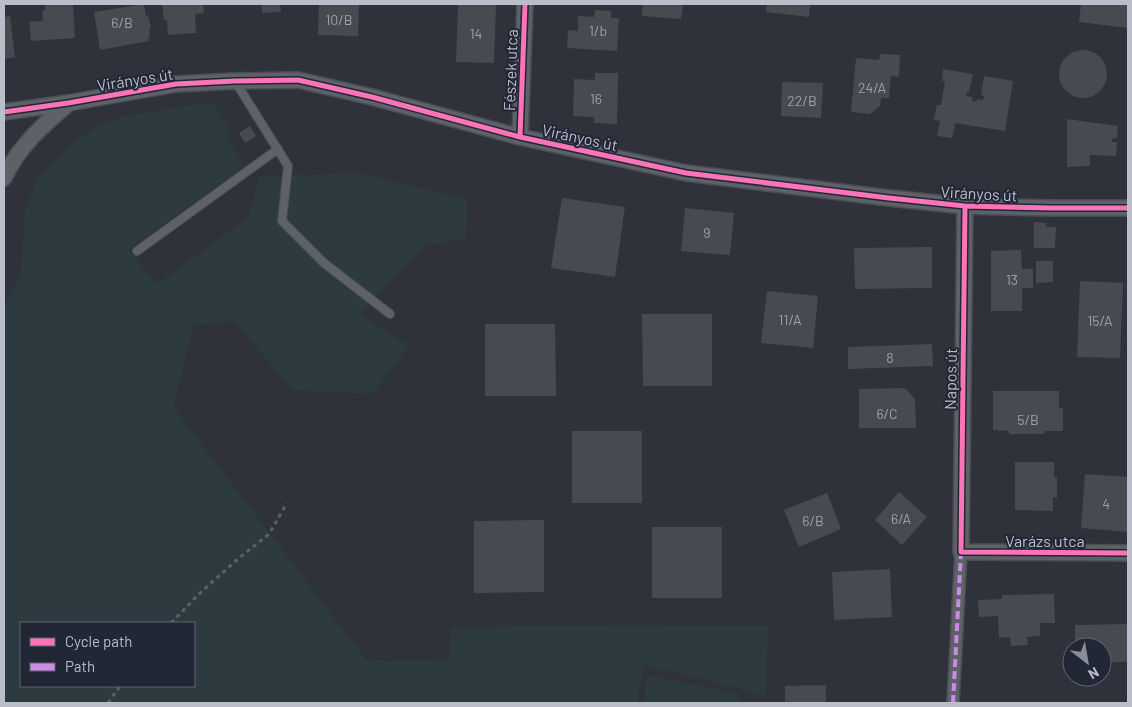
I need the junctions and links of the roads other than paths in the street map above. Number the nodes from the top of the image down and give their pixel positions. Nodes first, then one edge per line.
1 (525, 4) edge
2 (235, 81) junction
3 (69, 103) junction
4 (4, 112) edge
5 (520, 137) junction
6 (278, 149) junction
7 (4, 178) edge
8 (965, 206) junction
9 (1128, 208) edge
10 (137, 251) dead end
11 (390, 314) dead end
12 (961, 552) junction
13 (1128, 553) edge
14 (953, 703) edge

1 - 5 street, Fészek utca
2 - 3 street, Virányos út
2 - 5 street, Virányos út
2 - 6 lane
3 - 4 street, Virányos út
3 - 7 street
5 - 8 street, Virányos út
6 - 10 lane
6 - 11 lane
8 - 9 street, Virányos út
8 - 12 street, Napos út
12 - 13 street, Varázs utca
12 - 14 street, Napos út

